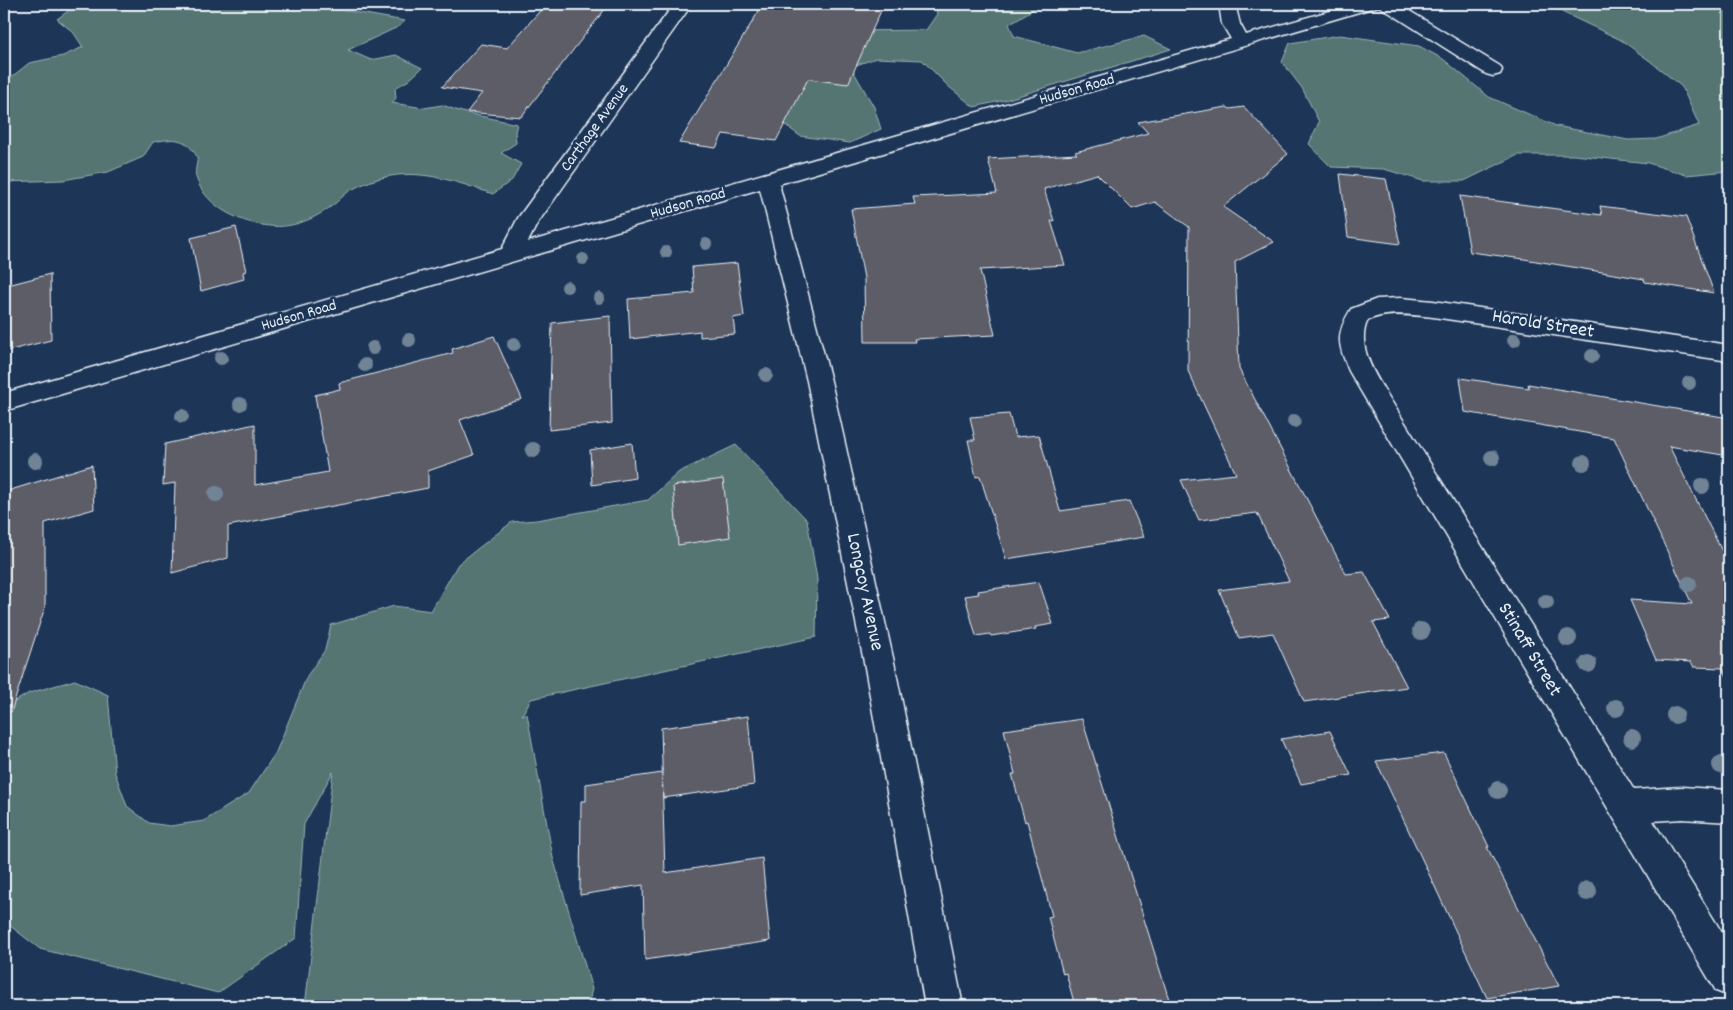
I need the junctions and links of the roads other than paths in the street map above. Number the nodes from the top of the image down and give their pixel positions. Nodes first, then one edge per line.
1 (683, 4) edge
2 (1227, 4) edge
3 (1372, 4) edge
4 (1386, 4) edge
5 (1241, 42) junction
6 (1493, 70) dead end
7 (768, 181) junction
8 (511, 254) junction
9 (1358, 315) joint
10 (1729, 353) edge
11 (4, 402) edge
12 (1729, 806) edge
13 (1624, 807) junction
14 (1729, 978) edge
15 (944, 1006) edge

1 - 8 street, Carthage Avenue
2 - 5 street
3 - 5 street, Hudson Road
4 - 6 street
5 - 7 street, Hudson Road
7 - 8 street, Hudson Road
7 - 15 street, Longcoy Avenue
8 - 11 street, Hudson Road
9 - 10 street, Harold Street
9 - 13 street, Stinaff Street
12 - 13 street
13 - 14 street, Stinaff Street

